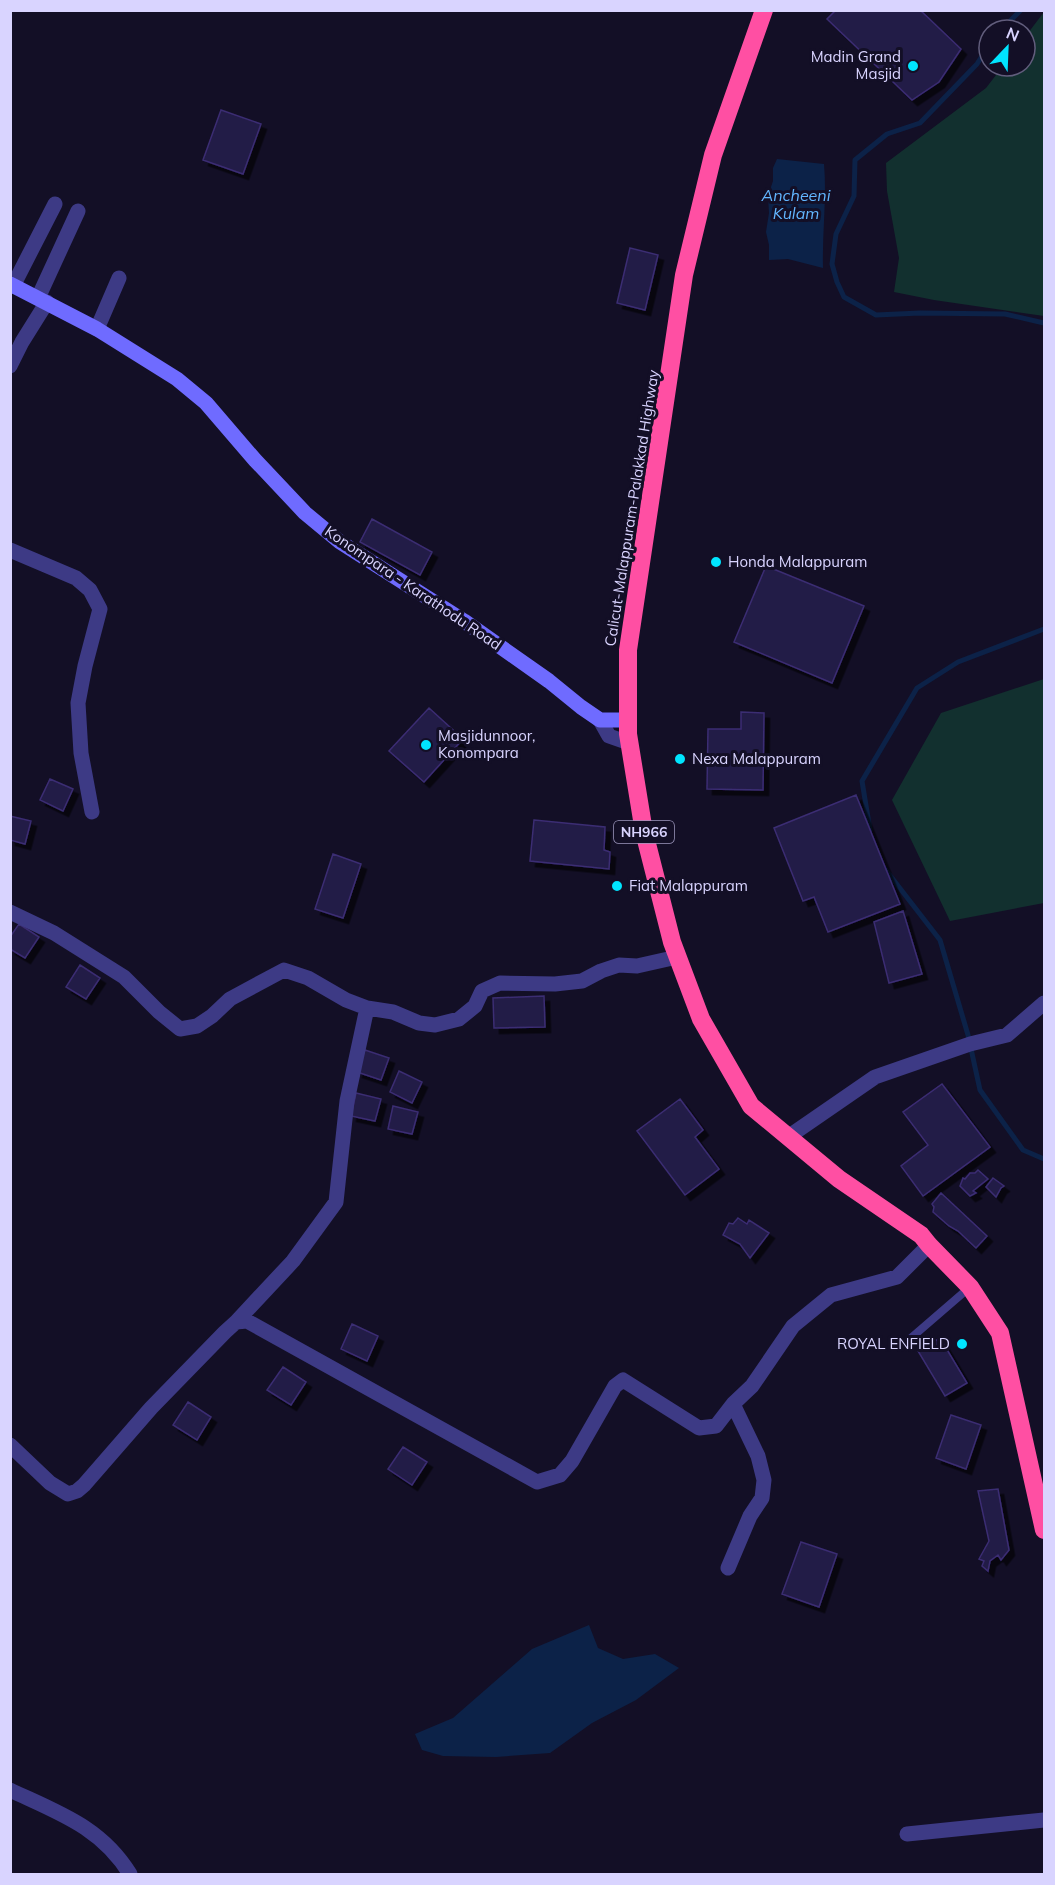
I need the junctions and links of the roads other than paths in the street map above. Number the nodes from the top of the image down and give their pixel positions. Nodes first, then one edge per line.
1 (764, 10) edge
2 (55, 204) dead end
3 (78, 211) dead end
4 (119, 278) dead end
5 (12, 285) edge
6 (43, 300) junction
7 (97, 329) junction
8 (10, 366) edge
9 (10, 550) edge
10 (600, 720) junction
11 (628, 720) junction
12 (629, 743) junction
13 (92, 812) dead end
14 (10, 912) edge
15 (678, 957) junction
16 (1044, 1003) edge
17 (367, 1008) junction
18 (788, 1137) junction
19 (929, 1245) junction
20 (970, 1287) junction
21 (236, 1322) junction
22 (904, 1344) dead end
23 (733, 1404) junction
24 (10, 1444) edge
25 (1044, 1530) edge
26 (728, 1568) dead end
27 (10, 1790) edge
28 (1044, 1820) edge
29 (907, 1834) dead end
30 (130, 1875) edge

1 - 11 highway, Calicut-Malappuram-Palakkad Highway / NH966
2 - 5 street
3 - 6 street
4 - 7 street
5 - 6 main road, Konompara - Karathodu Road
6 - 7 main road, Konompara - Karathodu Road
6 - 8 street
7 - 10 main road, Konompara - Karathodu Road
9 - 13 street
10 - 11 main road
10 - 12 street
11 - 12 highway, Calicut-Malappuram-Palakkad Highway / NH966
12 - 15 highway, Calicut-Malappuram-Palakkad Highway / NH966
14 - 17 street
15 - 17 street
15 - 18 highway, Calicut-Malappuram-Palakkad Highway / NH966
16 - 18 street
17 - 21 street
18 - 19 highway, Calicut-Malappuram-Palakkad Highway / NH966
19 - 20 highway, Calicut-Malappuram-Palakkad Highway / NH966
19 - 23 street
20 - 22 lane
20 - 25 highway, Calicut-Malappuram-Palakkad Highway / NH966
21 - 23 street
21 - 24 street
23 - 26 street
27 - 30 street
28 - 29 street

